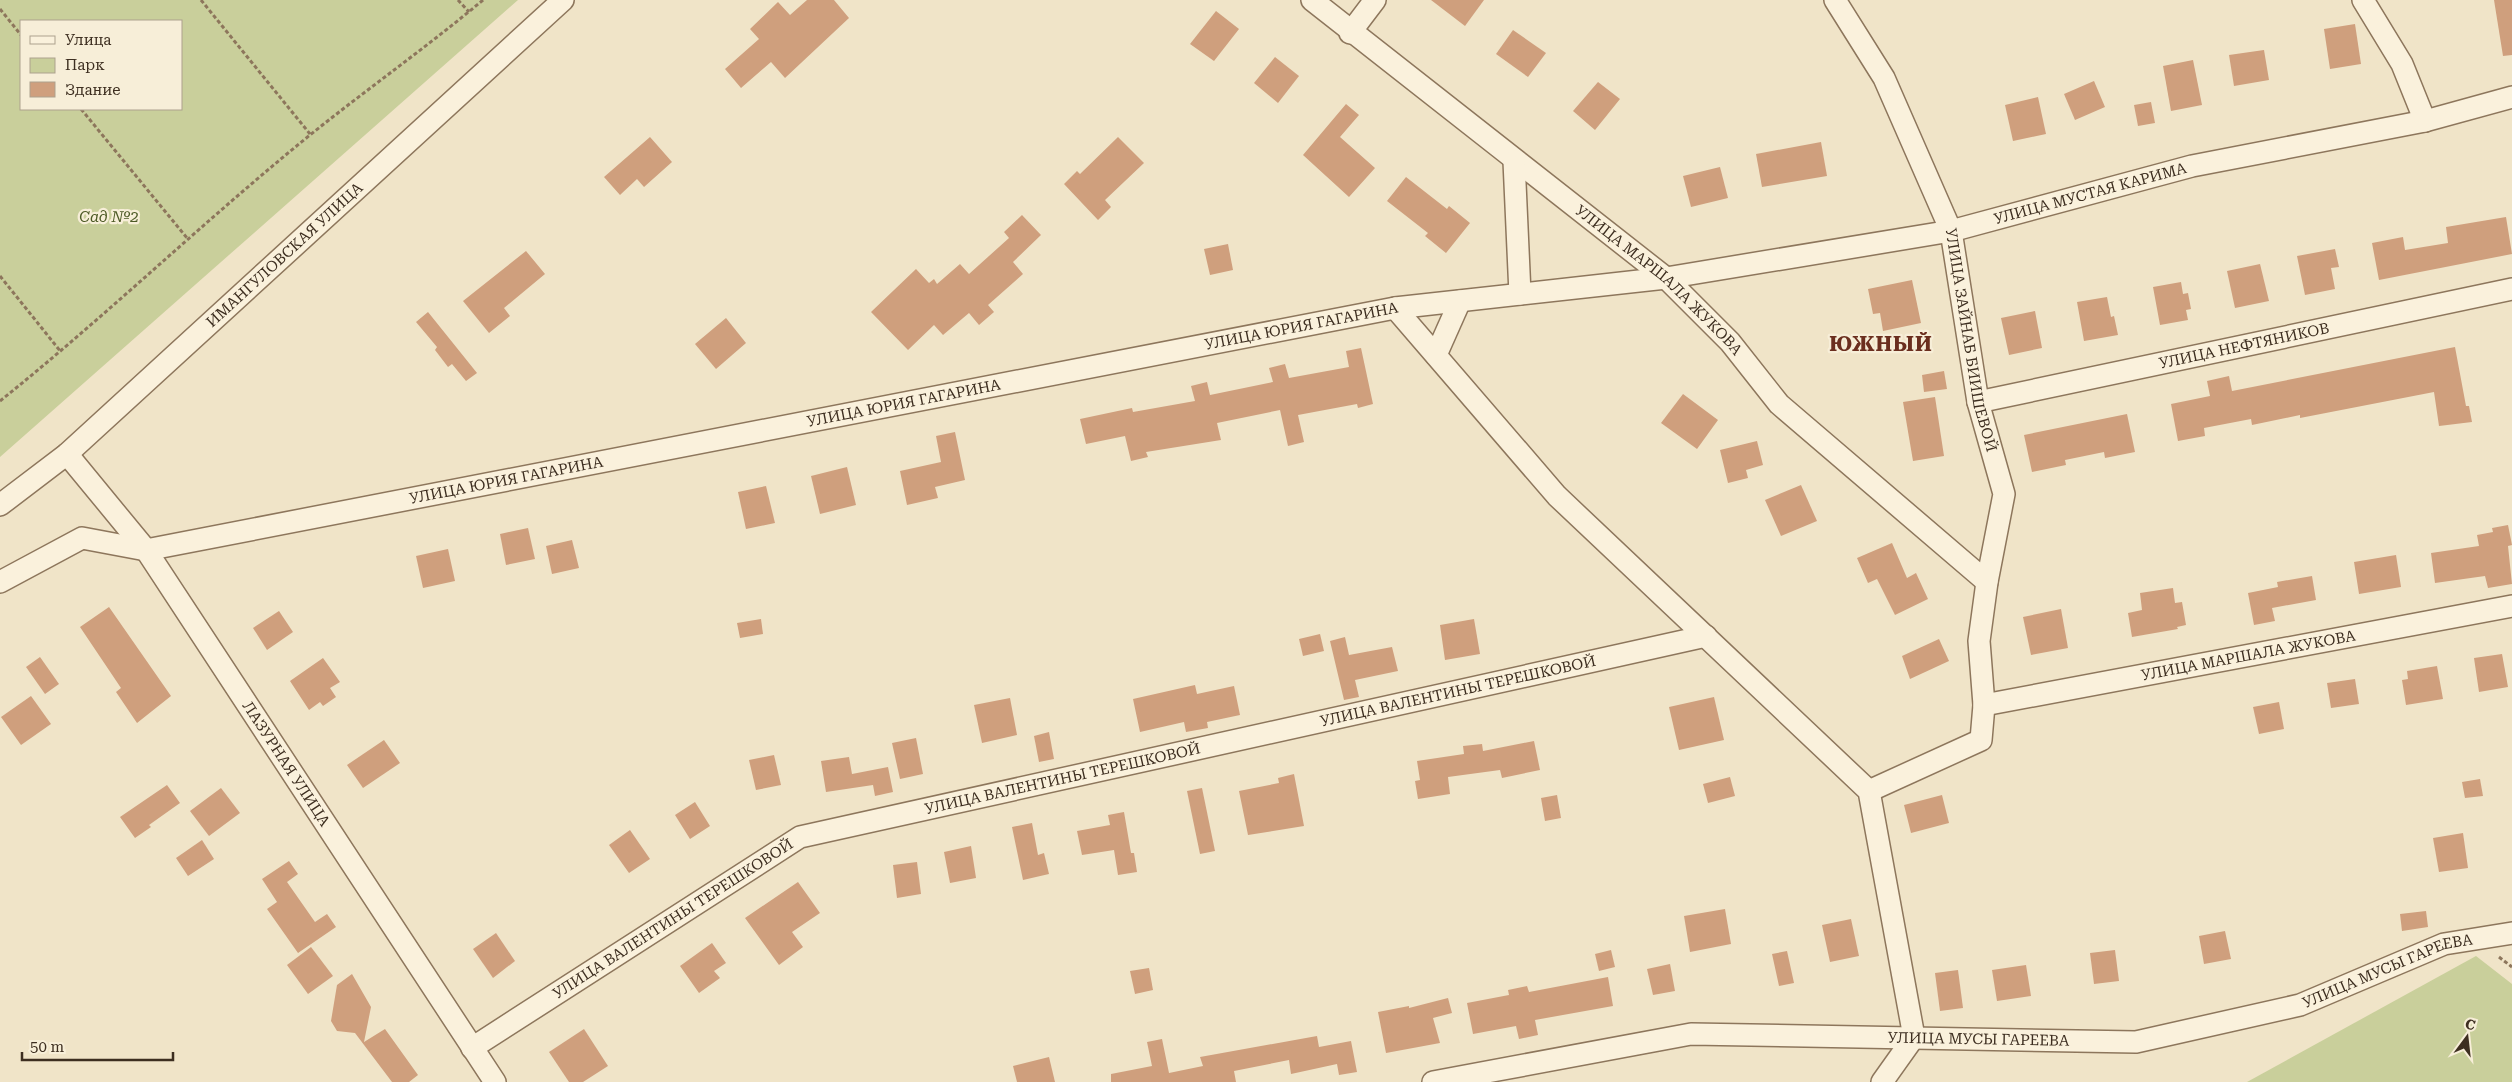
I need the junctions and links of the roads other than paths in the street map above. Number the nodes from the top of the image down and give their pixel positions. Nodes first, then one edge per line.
1 (563, 0) edge
2 (1312, 0) edge
3 (1375, 0) edge
4 (1835, 0) edge
5 (2363, 0) edge
6 (1350, 33) junction
7 (2512, 97) edge
8 (2426, 121) junction
9 (1514, 161) junction
10 (1951, 231) junction
11 (1666, 278) junction
12 (2512, 289) edge
13 (1520, 294) junction
14 (1460, 301) junction
15 (1395, 308) junction
16 (1436, 354) junction
17 (1978, 402) junction
18 (67, 454) junction
19 (0, 505) edge
20 (146, 550) junction
21 (0, 582) edge
22 (1987, 582) junction
23 (2512, 606) edge
24 (1706, 636) junction
25 (1984, 705) junction
26 (1869, 791) junction
27 (2512, 933) edge
28 (1914, 1037) junction
29 (472, 1048) junction
30 (495, 1082) edge
31 (1433, 1082) edge
32 (1882, 1082) edge

1 - 18 street, ИМАНГУЛОВСКАЯ УЛИЦА
2 - 6 street, УЛИЦА МАРШАЛА ЖУКОВА
3 - 6 street
4 - 10 street, УЛИЦА ЗАЙНАБ БИИШЕВОЙ
5 - 8 street
6 - 9 street, УЛИЦА МАРШАЛА ЖУКОВА
7 - 8 street, УЛИЦА МУСТАЯ КАРИМА
8 - 10 street, УЛИЦА МУСТАЯ КАРИМА
9 - 11 street, УЛИЦА МАРШАЛА ЖУКОВА
9 - 13 street
10 - 11 street, УЛИЦА МУСТАЯ КАРИМА
10 - 17 street, УЛИЦА ЗАЙНАБ БИИШЕВОЙ
11 - 13 street, УЛИЦА ЮРИЯ ГАГАРИНА
11 - 22 street, УЛИЦА МАРШАЛА ЖУКОВА
12 - 17 street, УЛИЦА НЕФТЯНИКОВ
13 - 14 street, УЛИЦА ЮРИЯ ГАГАРИНА
14 - 15 street, УЛИЦА ЮРИЯ ГАГАРИНА
14 - 16 street
15 - 16 street
15 - 20 street, УЛИЦА ЮРИЯ ГАГАРИНА
16 - 24 street
17 - 22 street, УЛИЦА ЗАЙНАБ БИИШЕВОЙ
18 - 19 street, ИМАНГУЛОВСКАЯ УЛИЦА
18 - 20 street, ЛАЗУРНАЯ УЛИЦА
20 - 21 street
20 - 29 street, ЛАЗУРНАЯ УЛИЦА
22 - 25 street, УЛИЦА ЗАЙНАБ БИИШЕВОЙ
23 - 25 street, УЛИЦА МАРШАЛА ЖУКОВА
24 - 26 street
24 - 29 street, УЛИЦА ВАЛЕНТИНЫ ТЕРЕШКОВОЙ
25 - 26 street, УЛИЦА ЗАЙНАБ БИИШЕВОЙ
26 - 28 street
27 - 28 street, УЛИЦА МУСЫ ГАРЕЕВА
28 - 31 street, УЛИЦА МУСЫ ГАРЕЕВА
28 - 32 street
29 - 30 street, ЛАЗУРНАЯ УЛИЦА

